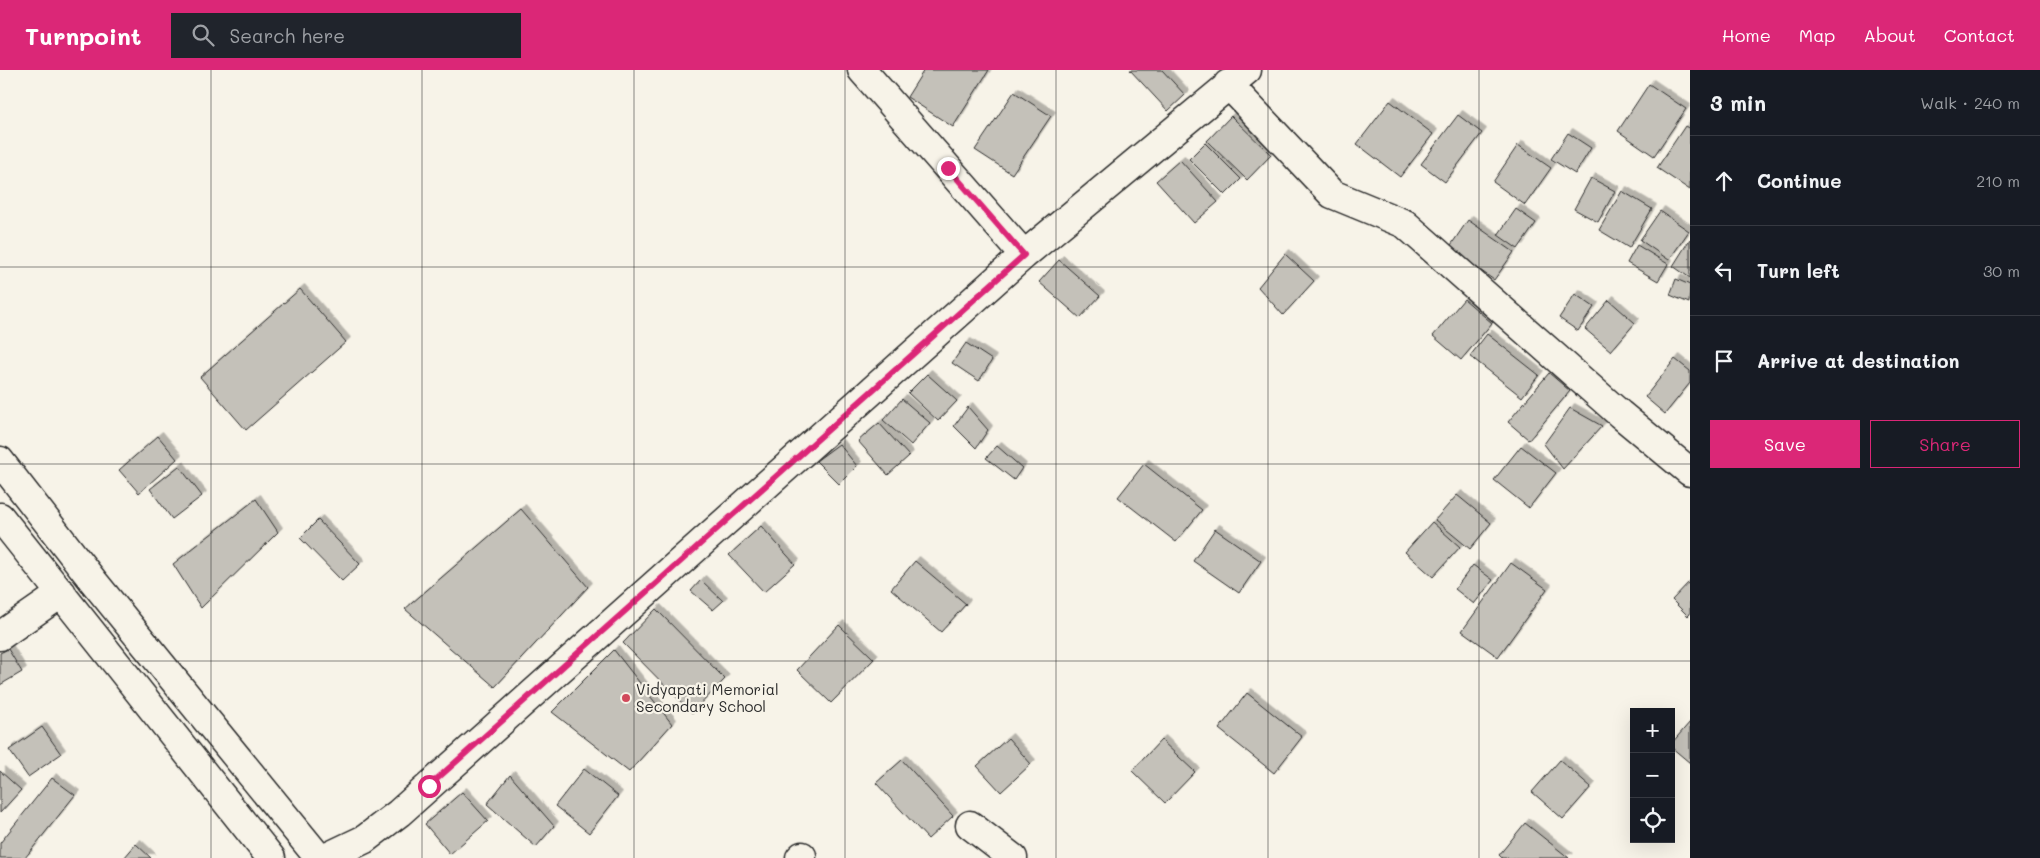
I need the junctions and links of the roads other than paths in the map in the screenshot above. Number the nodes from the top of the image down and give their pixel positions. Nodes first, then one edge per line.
1 (862, 70) edge
2 (1238, 77) edge
3 (1024, 255) junction
4 (0, 461) edge
5 (1690, 472) edge
6 (0, 517) edge
7 (62, 593) junction
8 (0, 636) edge
9 (970, 825) dead end
10 (271, 858) edge
11 (319, 858) edge
12 (325, 858) edge
13 (1012, 858) edge

1 - 3 main road
2 - 3 main road
2 - 5 main road
3 - 12 main road
4 - 11 main road
6 - 7 main road
7 - 8 main road
7 - 10 main road
9 - 13 main road

